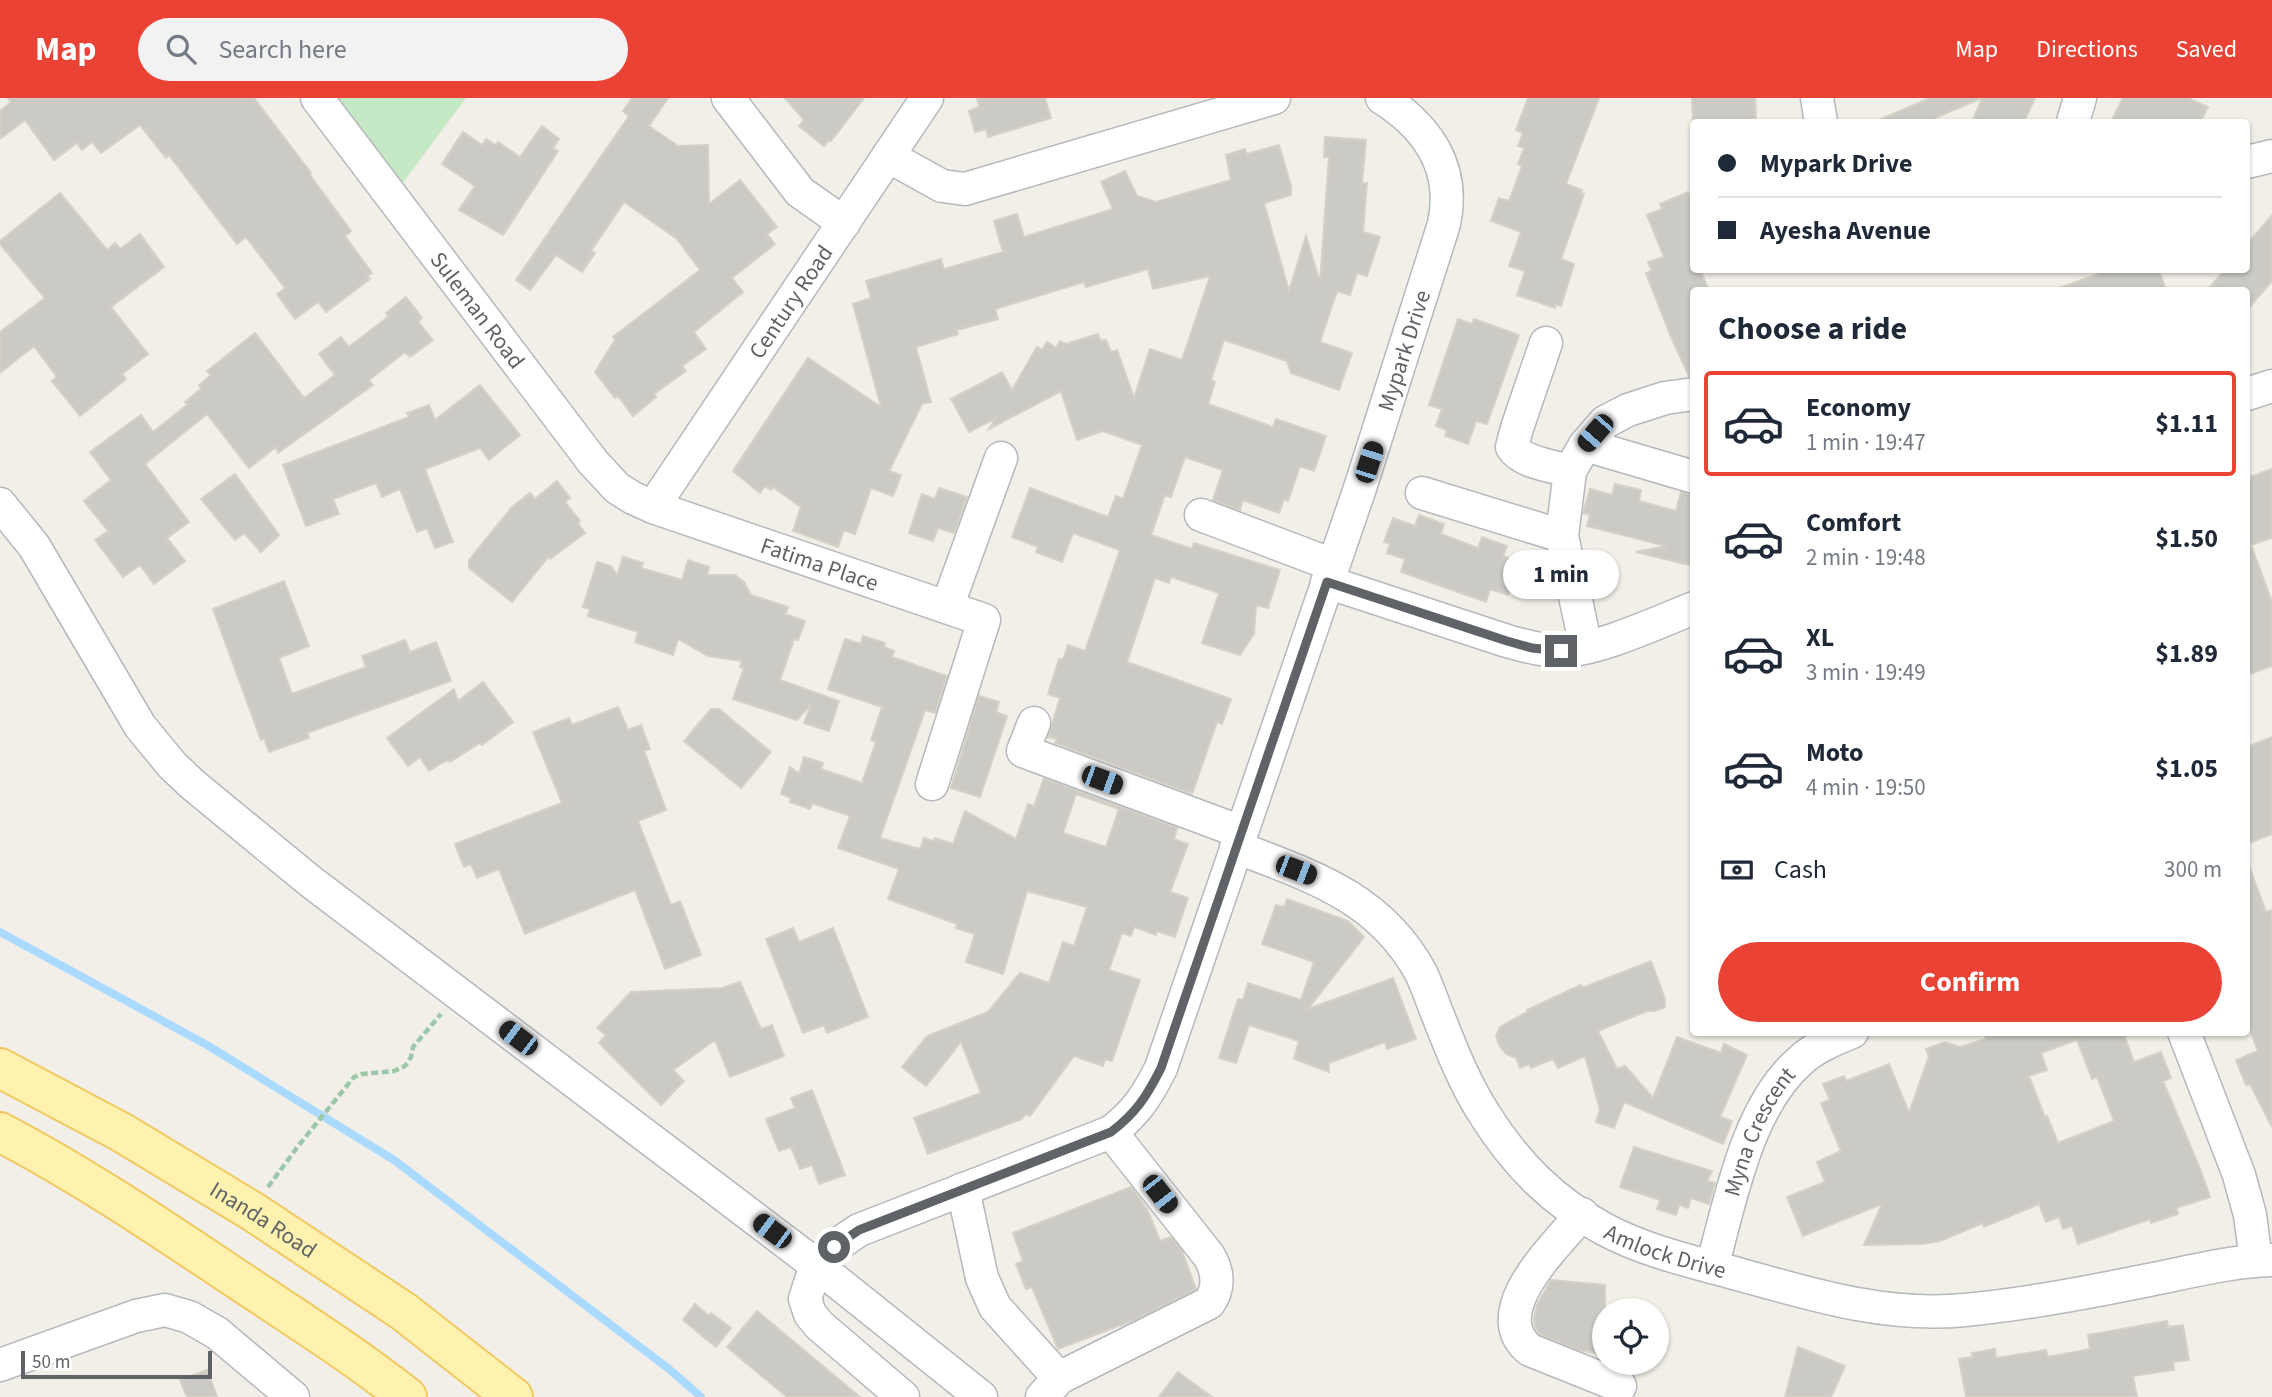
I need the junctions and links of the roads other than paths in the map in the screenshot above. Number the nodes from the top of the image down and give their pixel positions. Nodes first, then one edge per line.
1 (317, 98) edge
2 (728, 98) edge
3 (927, 98) edge
4 (1274, 98) edge
5 (1382, 98) edge
6 (1817, 98) edge
7 (2080, 98) edge
8 (1820, 119) edge
9 (2074, 119) edge
10 (888, 156) junction
11 (2272, 156) edge
12 (2250, 161) edge
13 (844, 223) junction
14 (1546, 343) dead end
15 (2272, 386) edge
16 (2250, 393) edge
17 (1690, 395) edge
18 (1001, 458) dead end
19 (1578, 458) junction
20 (1690, 476) edge
21 (1422, 494) dead end
22 (0, 504) edge
23 (653, 506) junction
24 (1200, 514) dead end
25 (1562, 536) junction
26 (1330, 574) junction
27 (947, 607) junction
28 (1690, 610) edge
29 (1586, 647) junction
30 (1034, 723) dead end
31 (932, 784) dead end
32 (1238, 840) junction
33 (1842, 1036) edge
34 (2186, 1036) edge
35 (0, 1068) edge
36 (0, 1132) edge
37 (1111, 1132) junction
38 (963, 1189) junction
39 (1582, 1214) junction
40 (2264, 1260) edge
41 (816, 1265) junction
42 (1712, 1267) junction
43 (0, 1365) edge
44 (1620, 1386) dead end
45 (1050, 1388) edge
46 (293, 1397) edge
47 (407, 1397) edge
48 (513, 1397) edge
49 (904, 1397) edge
50 (981, 1397) edge

1 - 23 street, Suleman Road
2 - 13 street
3 - 10 street, Century Road
4 - 10 street
5 - 26 street, Mypark Drive
6 - 8 street
7 - 9 street
10 - 13 street, Century Road
11 - 12 street
13 - 23 street, Century Road
14 - 19 street
15 - 16 street
17 - 19 street
18 - 27 street
19 - 20 street
19 - 25 street
21 - 25 street
22 - 41 street
23 - 27 street, Fatima Place
24 - 26 street
25 - 29 street
26 - 29 street
26 - 32 street, Mypark Drive
27 - 31 street, Fatima Place
28 - 29 street
30 - 32 street, Amlock Drive
32 - 37 street, Mypark Drive
32 - 39 street, Amlock Drive
33 - 42 street, Myna Crescent
34 - 40 street
35 - 48 main road, Inanda Road
36 - 47 main road
37 - 38 street, Mypark Drive
37 - 45 street
38 - 41 street, Mypark Drive
38 - 45 street
39 - 42 street, Amlock Drive
39 - 44 street
40 - 42 street, Amlock Drive
41 - 49 street
41 - 50 street
43 - 46 street

